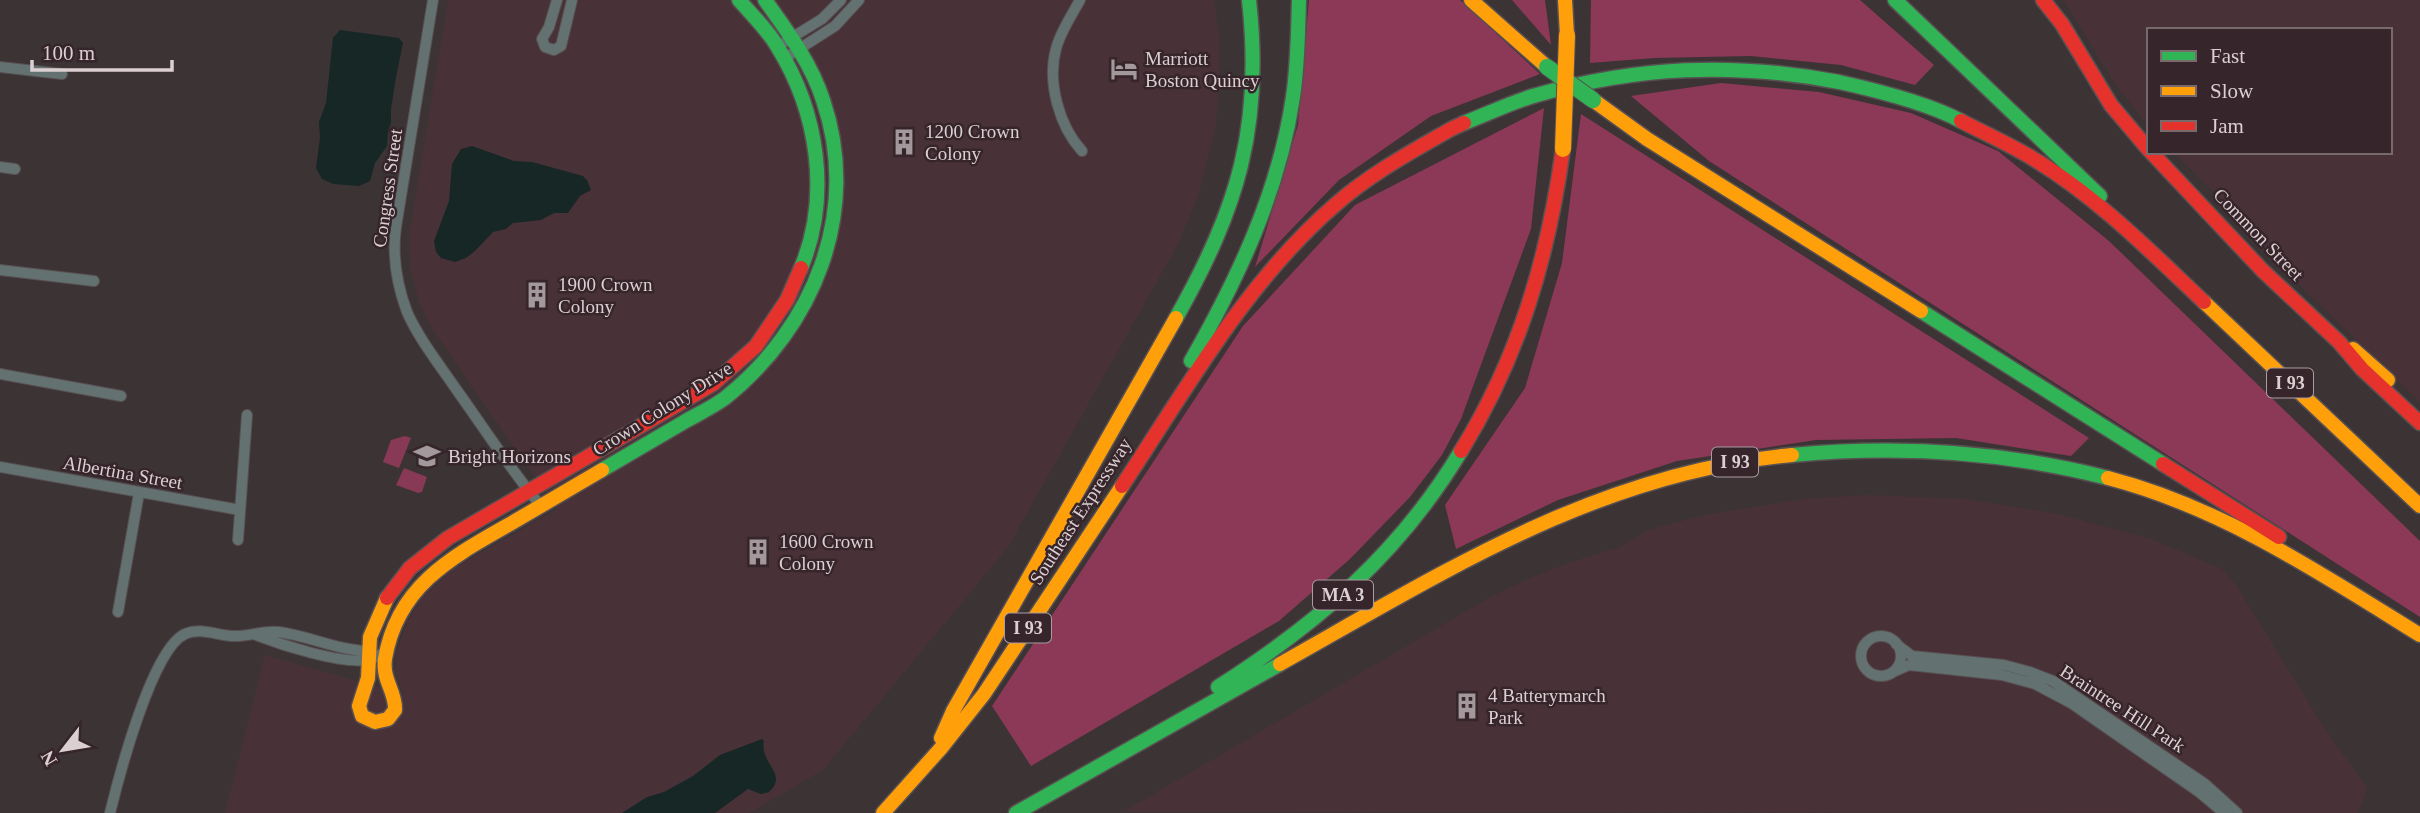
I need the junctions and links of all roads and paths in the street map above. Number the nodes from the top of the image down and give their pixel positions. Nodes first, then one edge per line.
1 (433, 0) edge
2 (557, 0) edge
3 (572, 0) edge
4 (739, 0) edge
5 (765, 0) edge
6 (841, 0) edge
7 (859, 0) edge
8 (1080, 0) edge
9 (1249, 0) edge
10 (1299, 0) edge
11 (1471, 0) edge
12 (1488, 0) edge
13 (1565, 0) edge
14 (1577, 0) edge
15 (1895, 0) edge
16 (2043, 0) edge
17 (2053, 0) edge
18 (2062, 24) junction
19 (545, 34) junction
20 (1572, 34) junction
21 (563, 39) junction
22 (797, 43) junction
23 (781, 52) junction
24 (1549, 66) junction
25 (0, 67) edge
26 (62, 74) dead end
27 (2147, 147) edge
28 (1082, 151) dead end
29 (2153, 154) edge
30 (0, 167) edge
31 (15, 169) dead end
32 (0, 270) edge
33 (94, 281) dead end
34 (2182, 282) junction
35 (2340, 342) junction
36 (0, 374) edge
37 (121, 396) dead end
38 (2420, 410) edge
39 (247, 415) dead end
40 (2420, 423) edge
41 (1158, 431) junction
42 (0, 467) edge
43 (2398, 485) junction
44 (529, 492) junction
45 (139, 493) junction
46 (2420, 498) edge
47 (541, 506) junction
48 (2420, 506) edge
49 (240, 510) junction
50 (238, 540) dead end
51 (2378, 609) junction
52 (118, 612) dead end
53 (2420, 635) edge
54 (1896, 644) junction
55 (386, 651) junction
56 (368, 655) junction
57 (1893, 672) junction
58 (363, 692) junction
59 (392, 693) junction
60 (1126, 751) junction
61 (931, 761) junction
62 (110, 813) edge
63 (883, 813) edge
64 (1016, 813) edge
65 (2224, 813) edge
66 (2237, 813) edge

1 - 44 street, Congress Street
2 - 19 street
3 - 21 street
4 - 23 main road, Crown Colony Drive
5 - 22 main road, Crown Colony Drive
6 - 22 street
7 - 22 street
8 - 28 street
9 - 61 main road
10 - 41 main road
11 - 24 main road
12 - 24 main road
13 - 20 main road, MA 3
14 - 20 main road
15 - 34 main road
16 - 18 main road, Common Street
17 - 18 main road, Common Street
18 - 27 main road, Common Street
19 - 21 street
19 - 21 street
20 - 60 main road, MA 3, bridge
22 - 23 street
22 - 47 main road, Crown Colony Drive
23 - 44 main road, Crown Colony Drive
24 - 51 main road, bridge
25 - 26 street
29 - 35 main road, Common Street
30 - 31 street
32 - 33 street
34 - 41 main road, I 93
34 - 43 main road, I 93
35 - 38 main road, Common Street
35 - 40 main road, Common Street
36 - 37 street
39 - 49 street
41 - 61 main road, Southeast Expressway / I 93
42 - 45 street, Albertina Street
43 - 46 main road
43 - 48 main road, I 93
44 - 47 street, Congress Street
44 - 56 main road, Crown Colony Drive
45 - 49 street, Albertina Street
45 - 52 street
47 - 55 main road, Crown Colony Drive
49 - 50 street
51 - 53 main road, I 93
51 - 60 main road, I 93
54 - 57 street
54 - 57 street, Braintree Hill Park
54 - 66 street, Braintree Hill Park
55 - 56 street
55 - 59 main road, Crown Colony Drive
56 - 58 main road, Crown Colony Drive
56 - 62 street
57 - 65 street, Braintree Hill Park
58 - 59 main road
58 - 59 main road, Crown Colony Drive
60 - 64 main road, I 93
61 - 63 main road, Southeast Expressway / I 93

